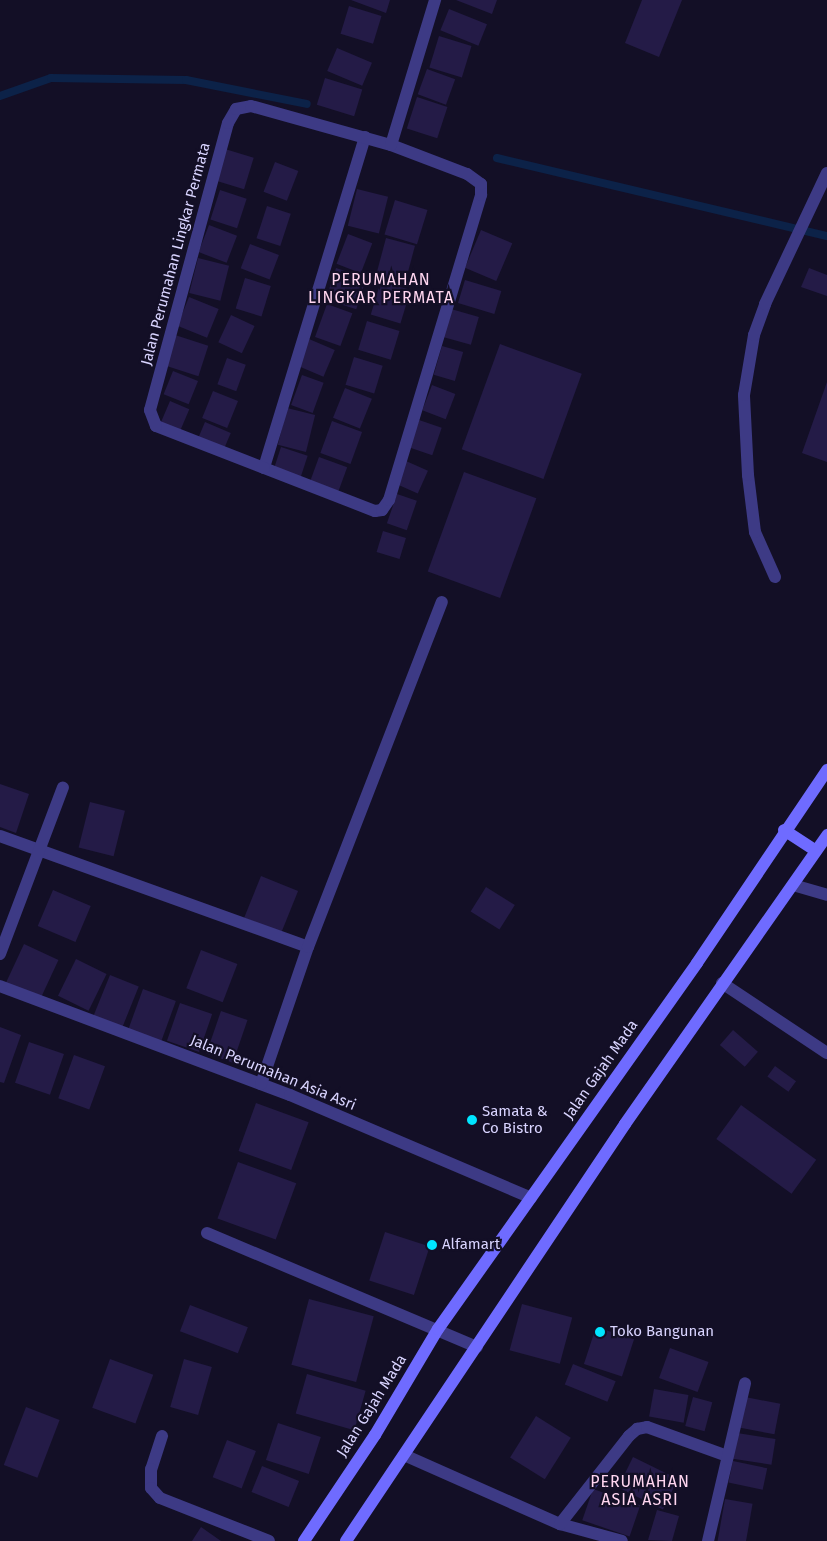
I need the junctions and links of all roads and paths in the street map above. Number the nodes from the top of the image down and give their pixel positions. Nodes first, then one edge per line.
1 (435, 0) edge
2 (365, 137) junction
3 (391, 145) junction
4 (827, 173) edge
5 (264, 468) junction
6 (775, 577) dead end
7 (442, 602) dead end
8 (827, 770) edge
9 (63, 787) dead end
10 (784, 830) junction
11 (0, 836) edge
12 (827, 836) edge
13 (816, 851) junction
14 (41, 852) junction
15 (793, 885) junction
16 (827, 895) edge
17 (308, 947) junction
18 (0, 954) edge
19 (722, 983) junction
20 (0, 986) edge
21 (827, 1053) edge
22 (261, 1084) junction
23 (531, 1198) junction
24 (207, 1233) dead end
25 (438, 1330) junction
26 (477, 1347) junction
27 (745, 1382) dead end
28 (162, 1436) dead end
29 (404, 1455) junction
30 (727, 1456) junction
31 (560, 1524) junction
32 (269, 1541) edge
33 (304, 1541) edge
34 (346, 1541) edge
35 (622, 1541) edge
36 (708, 1541) edge

1 - 3 street
2 - 3 street, Jalan Perumahan Lingkar Permata
2 - 5 street
2 - 5 street, Jalan Perumahan Lingkar Permata
3 - 5 street, Jalan Perumahan Lingkar Permata
4 - 6 street
7 - 17 street
8 - 10 main road, Jalan Gajah Mada
9 - 14 street
10 - 13 main road
10 - 23 main road, Jalan Gajah Mada
11 - 14 street
12 - 13 main road
13 - 15 main road
14 - 17 street
14 - 18 street
15 - 16 street
15 - 19 main road
17 - 22 street
19 - 21 street
19 - 26 main road
20 - 22 street, Jalan Perumahan Asia Asri
22 - 23 street, Jalan Perumahan Asia Asri
23 - 25 main road, Jalan Gajah Mada
24 - 25 street
25 - 26 street
25 - 33 main road, Jalan Gajah Mada
26 - 29 main road
27 - 30 street
28 - 32 street
29 - 31 street
29 - 34 main road
30 - 31 street
30 - 36 street
31 - 35 street

